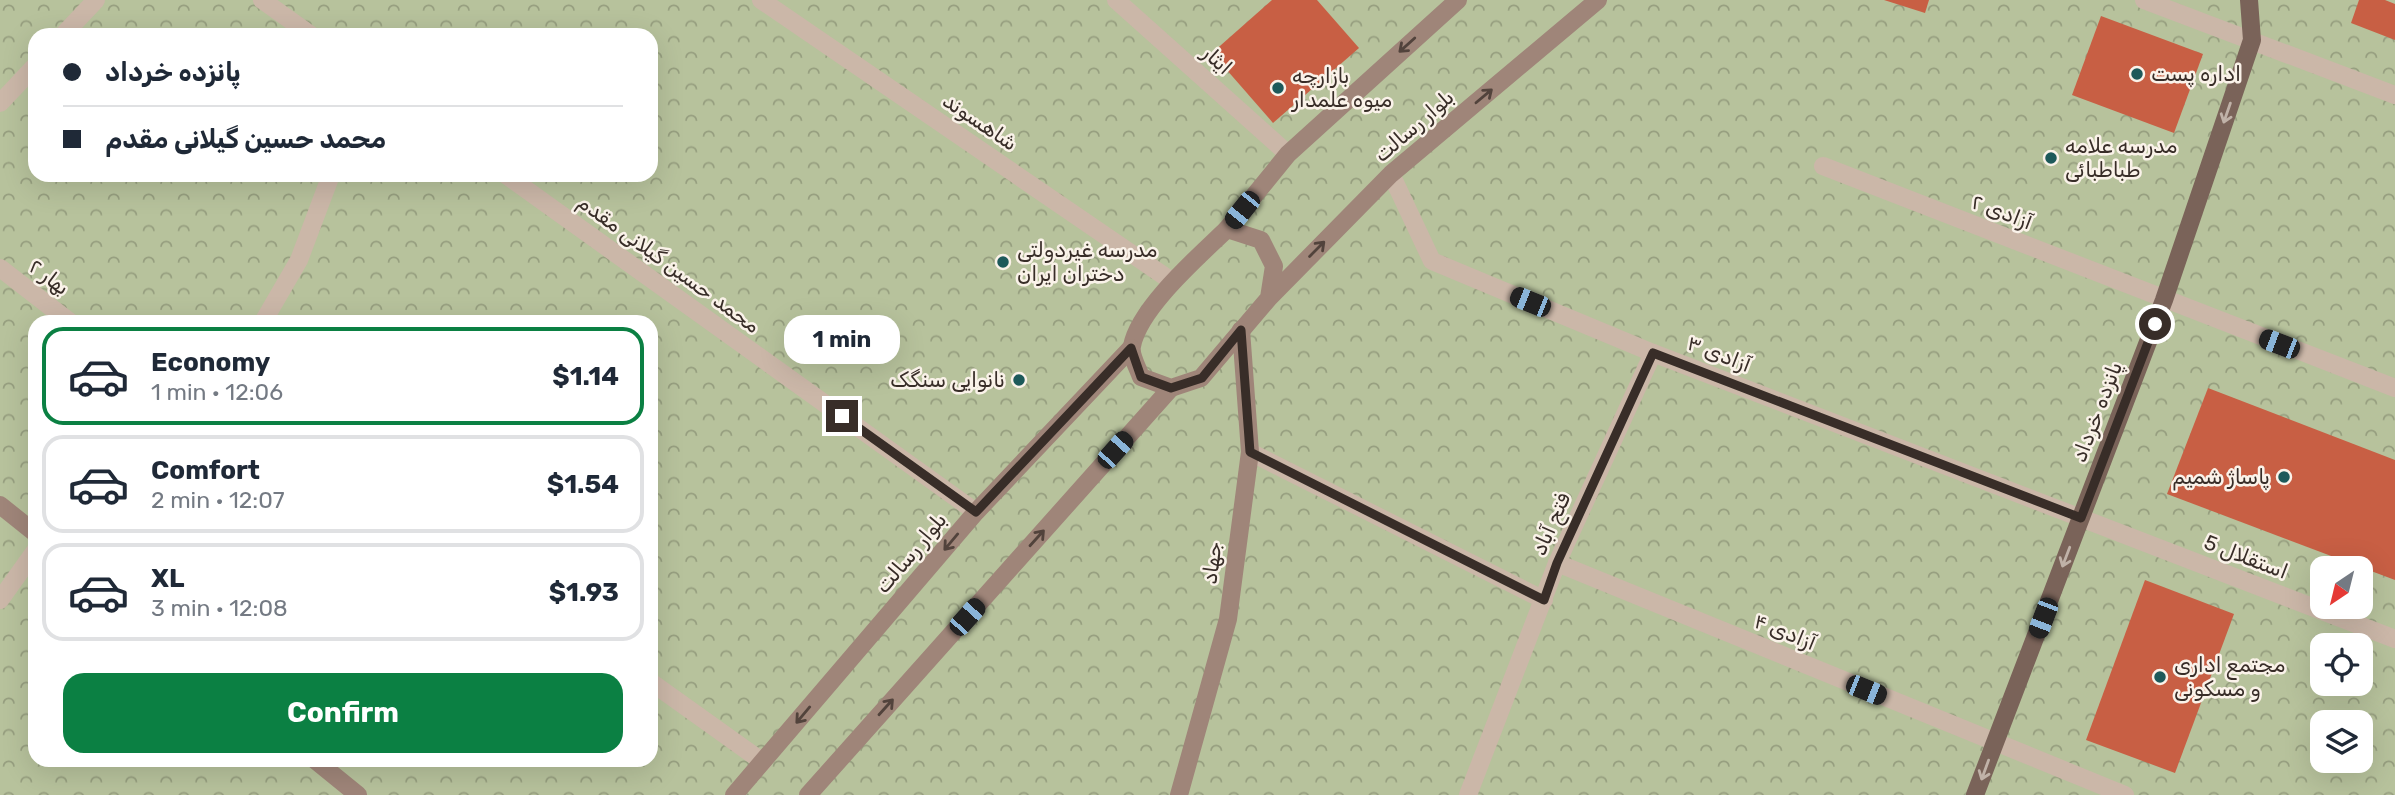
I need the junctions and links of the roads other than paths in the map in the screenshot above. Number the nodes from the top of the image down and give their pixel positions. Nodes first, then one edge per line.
1 (96, 0) edge
2 (262, 0) edge
3 (761, 0) edge
4 (1115, 0) edge
5 (1458, 0) edge
6 (1598, 0) edge
7 (2144, 0) edge
8 (2249, 0) edge
9 (2261, 0) edge
10 (70, 28) edge
11 (301, 28) edge
12 (2252, 40) junction
13 (28, 73) edge
14 (2395, 95) edge
15 (0, 103) edge
16 (1288, 153) junction
17 (1822, 166) dead end
18 (1391, 174) junction
19 (328, 182) edge
20 (516, 182) edge
21 (1227, 229) junction
22 (0, 268) edge
23 (1173, 282) junction
24 (1269, 298) junction
25 (2164, 300) junction
26 (61, 315) edge
27 (267, 315) edge
28 (1241, 330) junction
29 (1131, 348) junction
30 (1653, 353) junction
31 (1171, 388) junction
32 (2395, 388) edge
33 (1250, 452) junction
34 (0, 505) edge
35 (976, 512) junction
36 (2081, 518) junction
37 (28, 527) edge
38 (28, 561) edge
39 (1557, 563) junction
40 (0, 600) edge
41 (1544, 600) junction
42 (2395, 639) edge
43 (658, 687) edge
44 (1995, 743) junction
45 (763, 762) junction
46 (324, 767) edge
47 (359, 795) edge
48 (734, 795) edge
49 (808, 795) edge
50 (1179, 795) edge
51 (1468, 795) edge
52 (1975, 795) edge
53 (2125, 795) edge

1 - 10 street
2 - 11 street
3 - 23 street, شاهسوند
4 - 16 street, ایثار
5 -> 16 main road
18 -> 6 main road, بلوار رسالت
7 - 12 street
8 - 12 main road, پانزده خرداد
9 - 12 main road
12 - 14 street
12 -> 25 main road, پانزده خرداد
13 - 15 street
16 - 21 main road
17 - 25 street, آزادی ۲
24 -> 18 main road, بلوار رسالت
18 - 30 street, آزادی ۳
19 - 27 street
20 - 35 street, محمد حسین گیلانی مقدم
21 - 23 main road, بلوار رسالت
21 - 24 main road
22 - 26 street, بهار ۲
23 - 29 main road, بلوار رسالت
24 - 28 main road, بلوار رسالت
25 - 32 street, آزادی ۲
25 - 36 main road, پانزده خرداد
28 - 31 main road, بلوار رسالت
28 - 33 main road, جهاد
29 - 31 main road
29 - 35 main road, بلوار رسالت
30 - 36 street, آزادی ۳
30 - 39 street, فتح آباد
49 -> 31 main road
33 - 41 street
33 - 50 main road, جهاد
34 - 37 main road
35 -> 45 main road, بلوار رسالت
36 - 42 street, استقلال 5
36 -> 44 main road, پانزده خرداد
38 - 40 street
39 - 41 street, فتح آباد
39 - 44 street, آزادی ۴
41 - 51 street, فتح آباد
43 - 45 street
44 -> 52 main road, پانزده خرداد
44 - 53 street, آزادی ۴
45 - 48 main road, بلوار رسالت
46 - 47 main road

